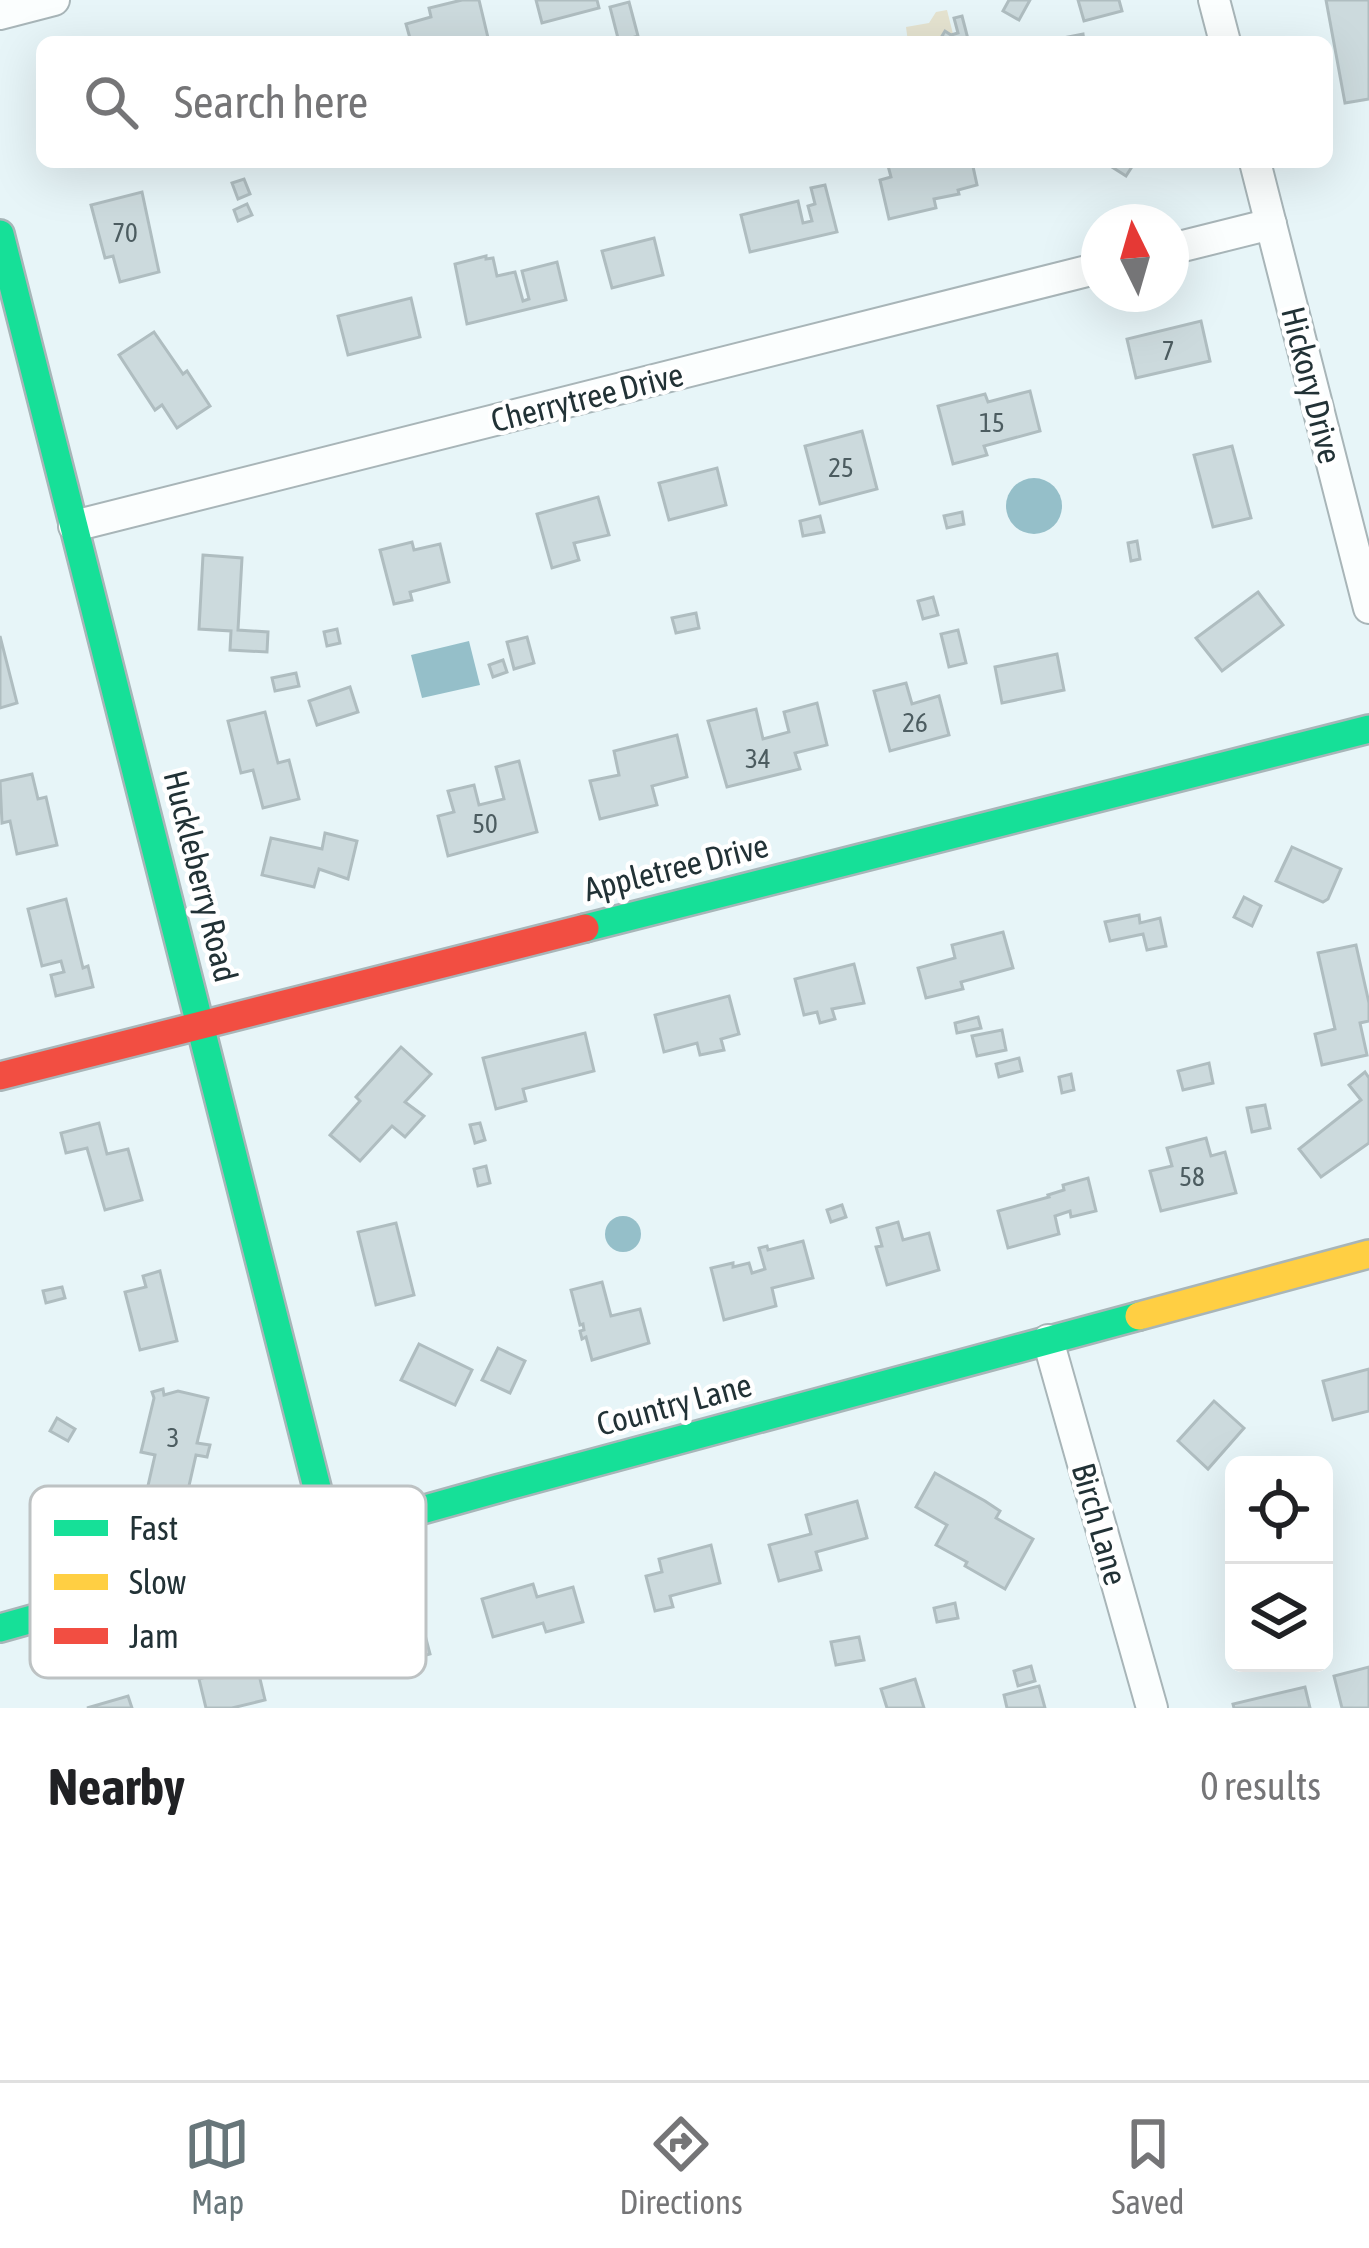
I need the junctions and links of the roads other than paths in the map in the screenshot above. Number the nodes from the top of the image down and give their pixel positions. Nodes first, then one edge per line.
1 (54, 0) edge
2 (1214, 0) edge
3 (0, 14) edge
4 (1223, 36) edge
5 (1257, 168) edge
6 (1271, 224) junction
7 (0, 234) edge
8 (1189, 244) edge
9 (1081, 273) edge
10 (74, 526) junction
11 (1369, 608) edge
12 (1369, 729) edge
13 (201, 1024) junction
14 (0, 1076) edge
15 (1369, 1254) edge
16 (1048, 1340) junction
17 (317, 1486) edge
18 (426, 1509) edge
19 (30, 1620) edge
20 (0, 1628) edge
21 (1152, 1708) edge

1 - 3 street
2 - 4 street
5 - 6 street, Hickory Drive
6 - 8 street
6 - 11 street, Hickory Drive
7 - 10 street, Huckleberry Road
9 - 10 street, Cherrytree Drive
10 - 13 street, Huckleberry Road
12 - 13 street, Appletree Drive
13 - 14 street, Appletree Drive
13 - 17 street, Huckleberry Road
15 - 16 street, Country Lane
16 - 18 street, Country Lane
16 - 21 street, Birch Lane
19 - 20 street, Country Lane

